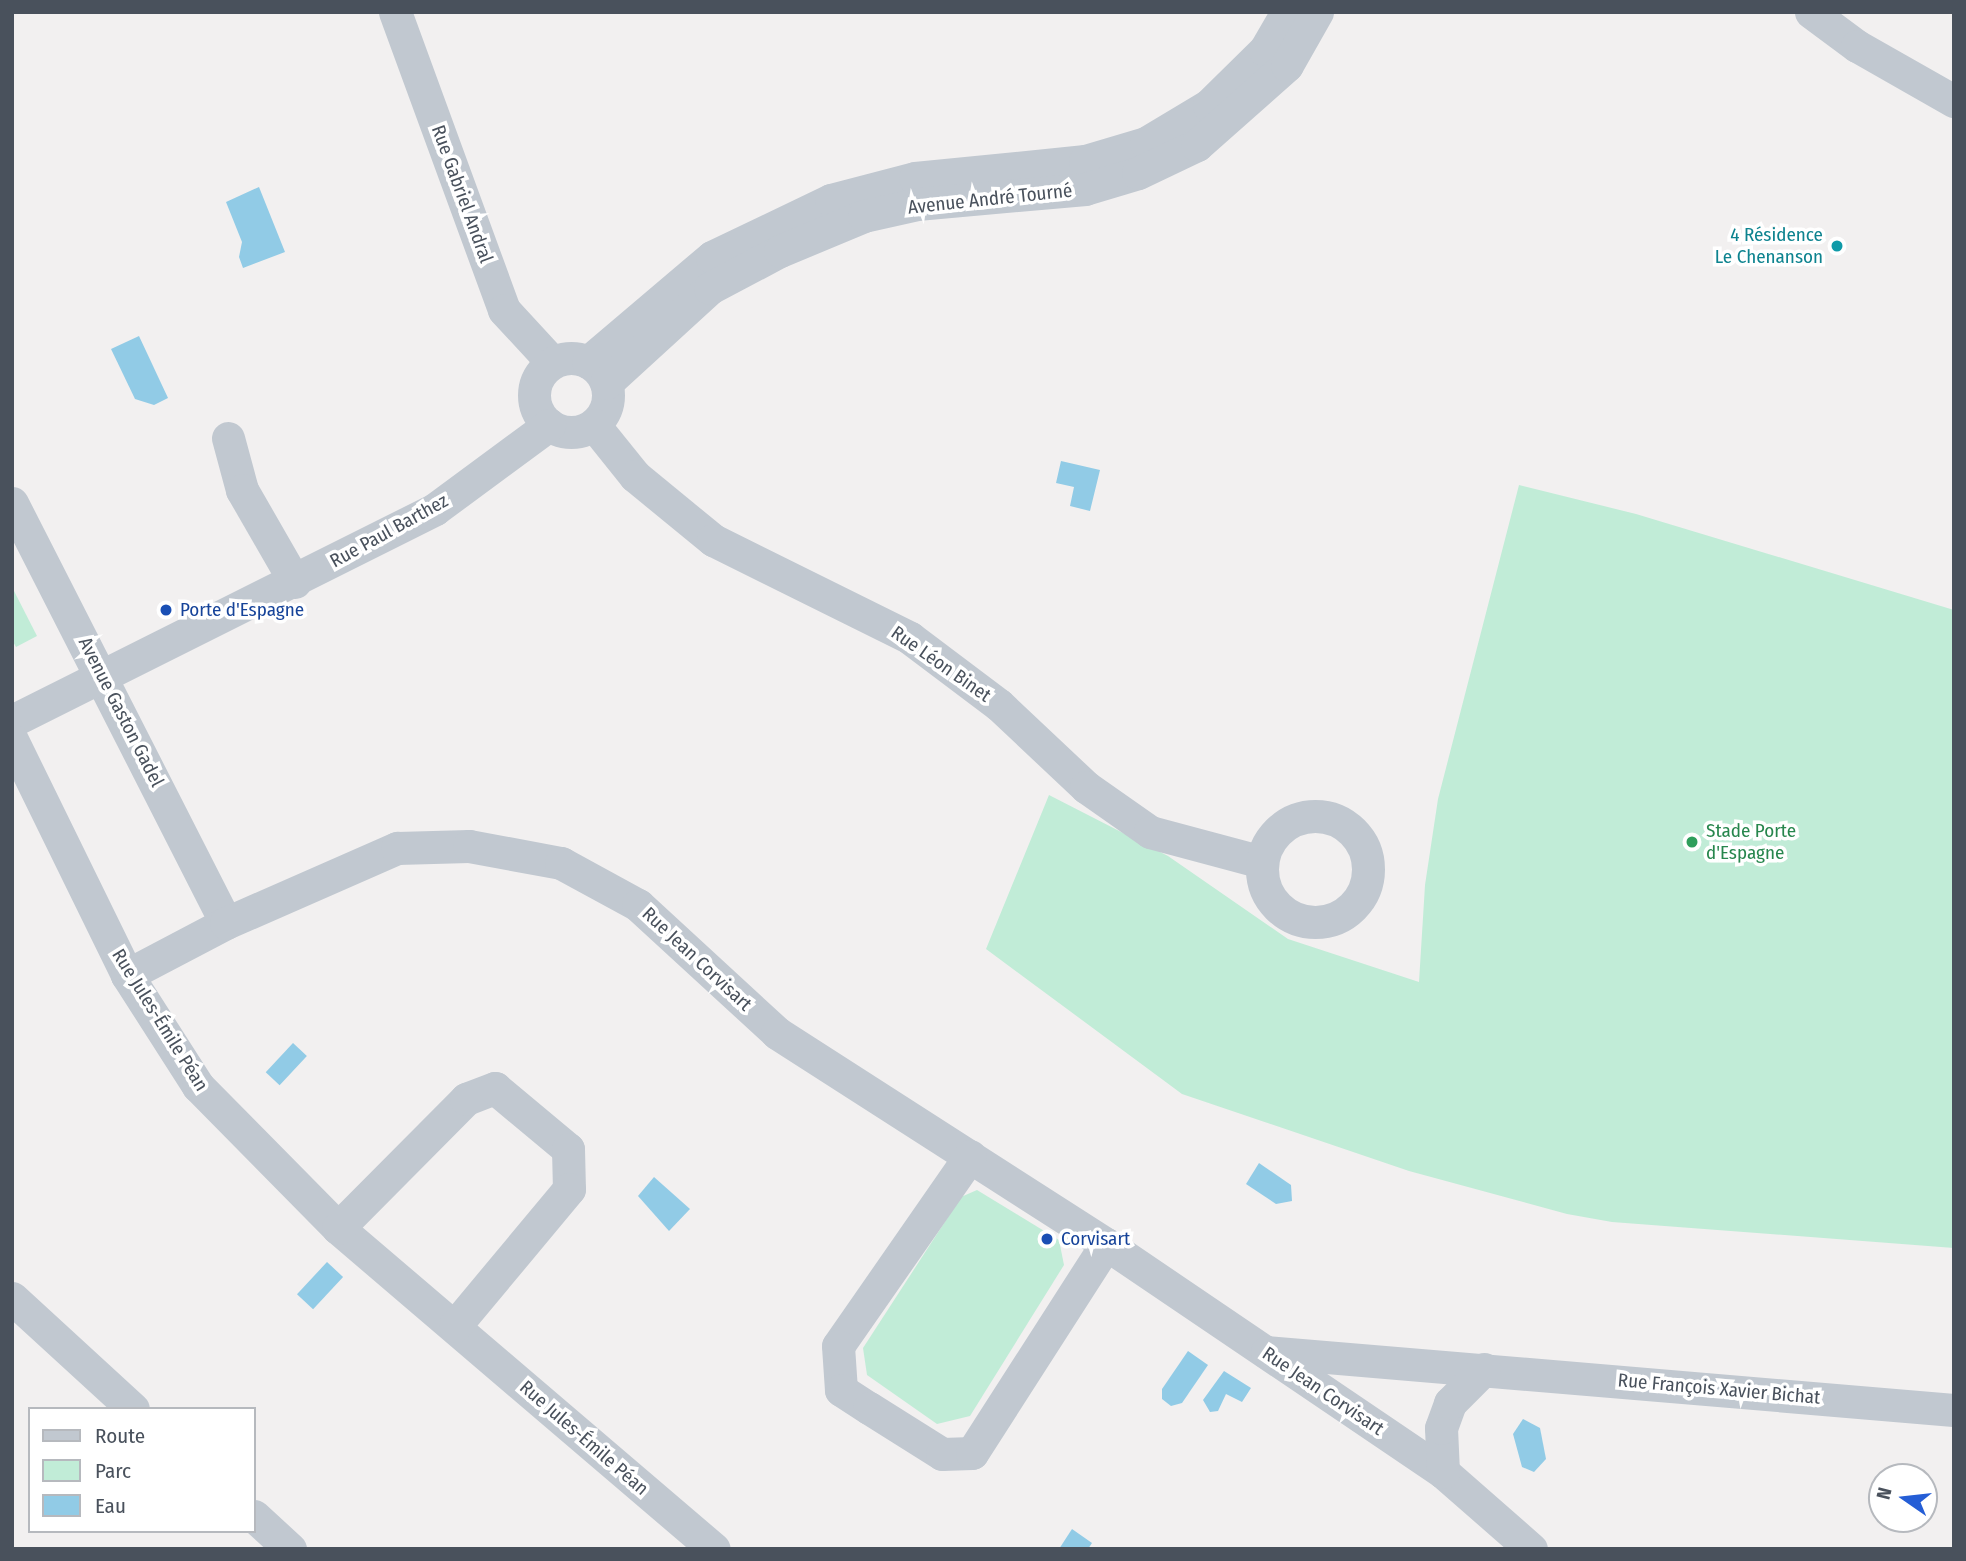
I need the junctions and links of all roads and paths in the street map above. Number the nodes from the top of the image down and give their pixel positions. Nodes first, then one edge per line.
1 (395, 12) edge
2 (1287, 12) edge
3 (1317, 12) edge
4 (1811, 12) edge
5 (1954, 101) edge
6 (552, 362) junction
7 (597, 373) junction
8 (549, 425) junction
9 (594, 425) junction
10 (228, 438) dead end
11 (12, 503) edge
12 (295, 582) junction
13 (104, 677) junction
14 (12, 721) edge
15 (12, 740) edge
16 (1262, 862) dead end
17 (226, 923) junction
18 (127, 975) junction
19 (970, 1156) junction
20 (338, 1228) junction
21 (1106, 1244) junction
22 (12, 1298) edge
23 (455, 1326) junction
24 (1265, 1352) junction
25 (1484, 1368) junction
26 (131, 1407) edge
27 (1954, 1410) edge
28 (1443, 1472) junction
29 (256, 1518) edge
30 (290, 1549) edge
31 (714, 1549) edge
32 (1531, 1549) edge

1 - 6 street, Rue Gabriel Andral
2 - 7 street, Avenue André Tourné
3 - 7 street, Avenue André Tourné
4 - 5 street
6 - 7 street
6 - 8 street
7 - 9 street
8 - 9 street
8 - 12 street, Rue Paul Barthez
9 - 16 street, Rue Léon Binet
10 - 12 street
11 - 13 street, Avenue Gaston Gadel
12 - 13 street, Rue Paul Barthez
13 - 14 street, Rue Paul Barthez
13 - 17 street, Avenue Gaston Gadel
15 - 18 street, Rue Jules-Émile Péan
17 - 18 street, Rue Jean Corvisart
17 - 19 street, Rue Jean Corvisart
18 - 20 street, Rue Jules-Émile Péan
19 - 21 street, Rue Jean Corvisart
19 - 21 street
20 - 23 street, Rue Jules-Émile Péan
20 - 23 street
21 - 24 street, Rue Jean Corvisart
22 - 26 street
23 - 31 street, Rue Jules-Émile Péan
24 - 25 street, Rue François Xavier Bichat
24 - 28 street, Rue Jean Corvisart
25 - 27 street, Rue François Xavier Bichat
25 - 28 street
28 - 32 street, Rue Jean Corvisart
29 - 30 street

